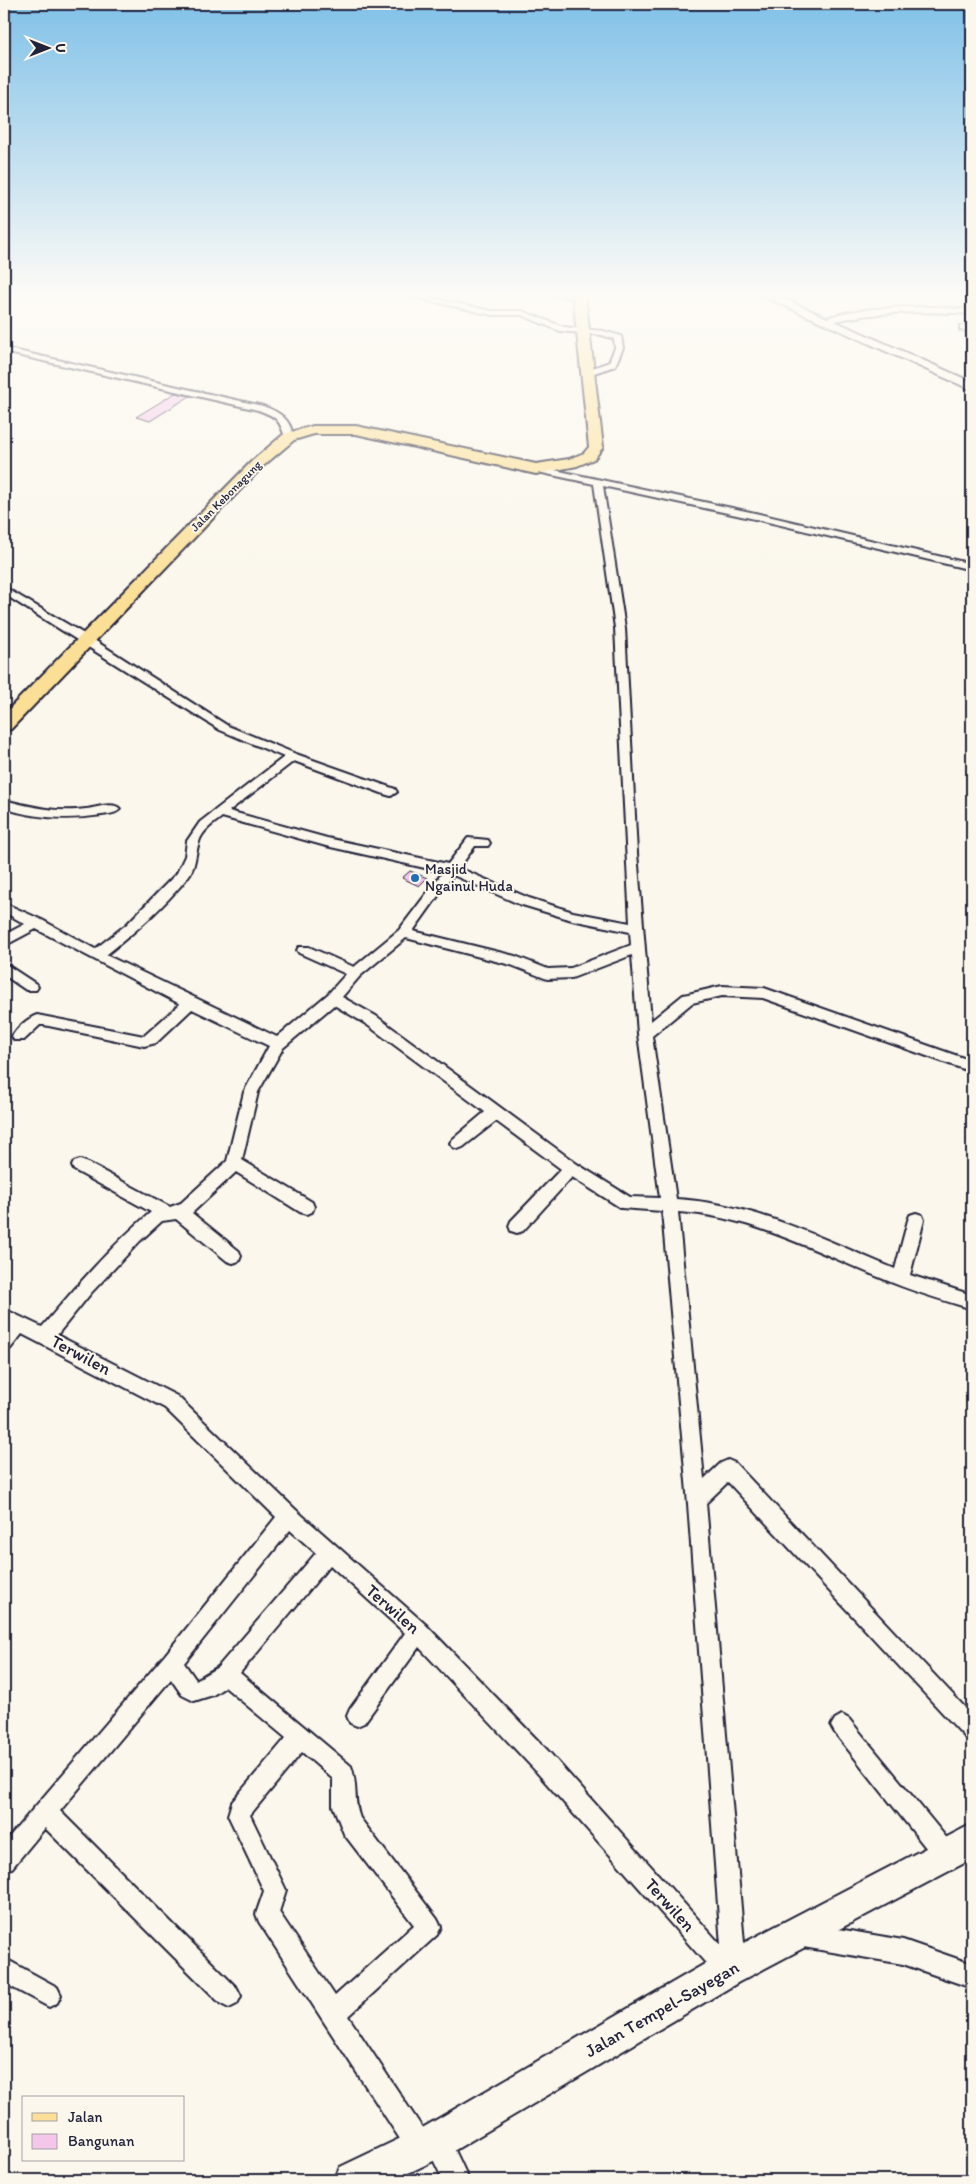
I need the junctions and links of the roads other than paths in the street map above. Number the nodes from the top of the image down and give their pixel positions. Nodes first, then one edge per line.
1 (211, 397) edge
2 (591, 397) edge
3 (288, 437) junction
4 (536, 469) junction
5 (598, 481) junction
6 (972, 567) edge
7 (4, 590) edge
8 (87, 640) junction
9 (4, 724) edge
10 (292, 756) junction
11 (391, 792) dead end
12 (4, 804) edge
13 (114, 809) dead end
14 (218, 812) junction
15 (484, 843) dead end
16 (450, 869) junction
17 (4, 907) edge
18 (37, 924) junction
19 (638, 929) junction
20 (404, 933) junction
21 (4, 941) edge
22 (638, 948) junction
23 (304, 950) dead end
24 (97, 955) junction
25 (4, 968) edge
26 (355, 974) junction
27 (31, 987) dead end
28 (333, 998) junction
29 (190, 1002) junction
30 (646, 1034) junction
31 (19, 1036) dead end
32 (278, 1044) junction
33 (972, 1067) edge
34 (496, 1112) junction
35 (458, 1143) dead end
36 (234, 1163) junction
37 (80, 1166) dead end
38 (572, 1168) junction
39 (669, 1204) junction
40 (306, 1207) dead end
41 (172, 1212) junction
42 (916, 1220) dead end
43 (517, 1226) dead end
44 (233, 1256) dead end
45 (901, 1279) junction
46 (972, 1302) edge
47 (12, 1320) edge
48 (45, 1336) junction
49 (4, 1344) edge
50 (696, 1500) junction
51 (288, 1516) junction
52 (328, 1553) junction
53 (418, 1631) junction
54 (172, 1662) junction
55 (225, 1674) junction
56 (357, 1716) dead end
57 (842, 1726) dead end
58 (972, 1730) edge
59 (301, 1736) junction
60 (44, 1811) junction
61 (959, 1848) edge
62 (4, 1860) edge
63 (796, 1934) junction
64 (731, 1968) junction
65 (4, 1970) edge
66 (972, 1976) edge
67 (49, 1995) dead end
68 (229, 1996) dead end
69 (333, 2014) junction
70 (428, 2144) junction
71 (353, 2180) edge
72 (456, 2180) edge

1 - 3 street
2 - 4 main road, Jalan Kebonagung
3 - 4 main road, Jalan Kebonagung
3 - 8 main road, Jalan Kebonagung
4 - 5 street
5 - 6 street
5 - 19 street
7 - 8 street
8 - 9 main road, Jalan Kebonagung
8 - 10 street
10 - 11 street
10 - 14 street
12 - 13 street
14 - 16 street
14 - 24 street
15 - 16 street
16 - 19 street
16 - 20 street
17 - 18 street
18 - 21 street
18 - 24 street
19 - 22 street
20 - 22 street
20 - 26 street
22 - 30 street
23 - 26 street
24 - 29 street
25 - 27 street
26 - 28 street
28 - 32 street
28 - 34 street
29 - 31 street
29 - 32 street
30 - 33 street
30 - 39 street
32 - 36 street
34 - 35 street
34 - 38 street
36 - 40 street
36 - 41 street
37 - 41 street
38 - 39 street
38 - 43 street
39 - 45 street
39 - 50 street
41 - 44 street
41 - 48 street
42 - 45 street
45 - 46 street
47 - 48 street, Terwilen
47 - 49 street
48 - 51 street, Terwilen
50 - 58 street
50 - 64 street
51 - 52 street, Terwilen
51 - 54 street
52 - 53 street, Terwilen
52 - 55 street
53 - 56 street
53 - 64 street, Terwilen
54 - 55 street
54 - 60 street
55 - 59 street
57 - 61 street
59 - 69 street
59 - 69 street
60 - 62 street
60 - 68 street
61 - 63 street, Jalan Tempel-Sayegan
63 - 64 street, Jalan Tempel-Sayegan
63 - 66 street
64 - 70 street, Jalan Tempel-Sayegan
65 - 67 street
69 - 70 street
70 - 71 street, Jalan Tempel-Sayegan
70 - 72 street

